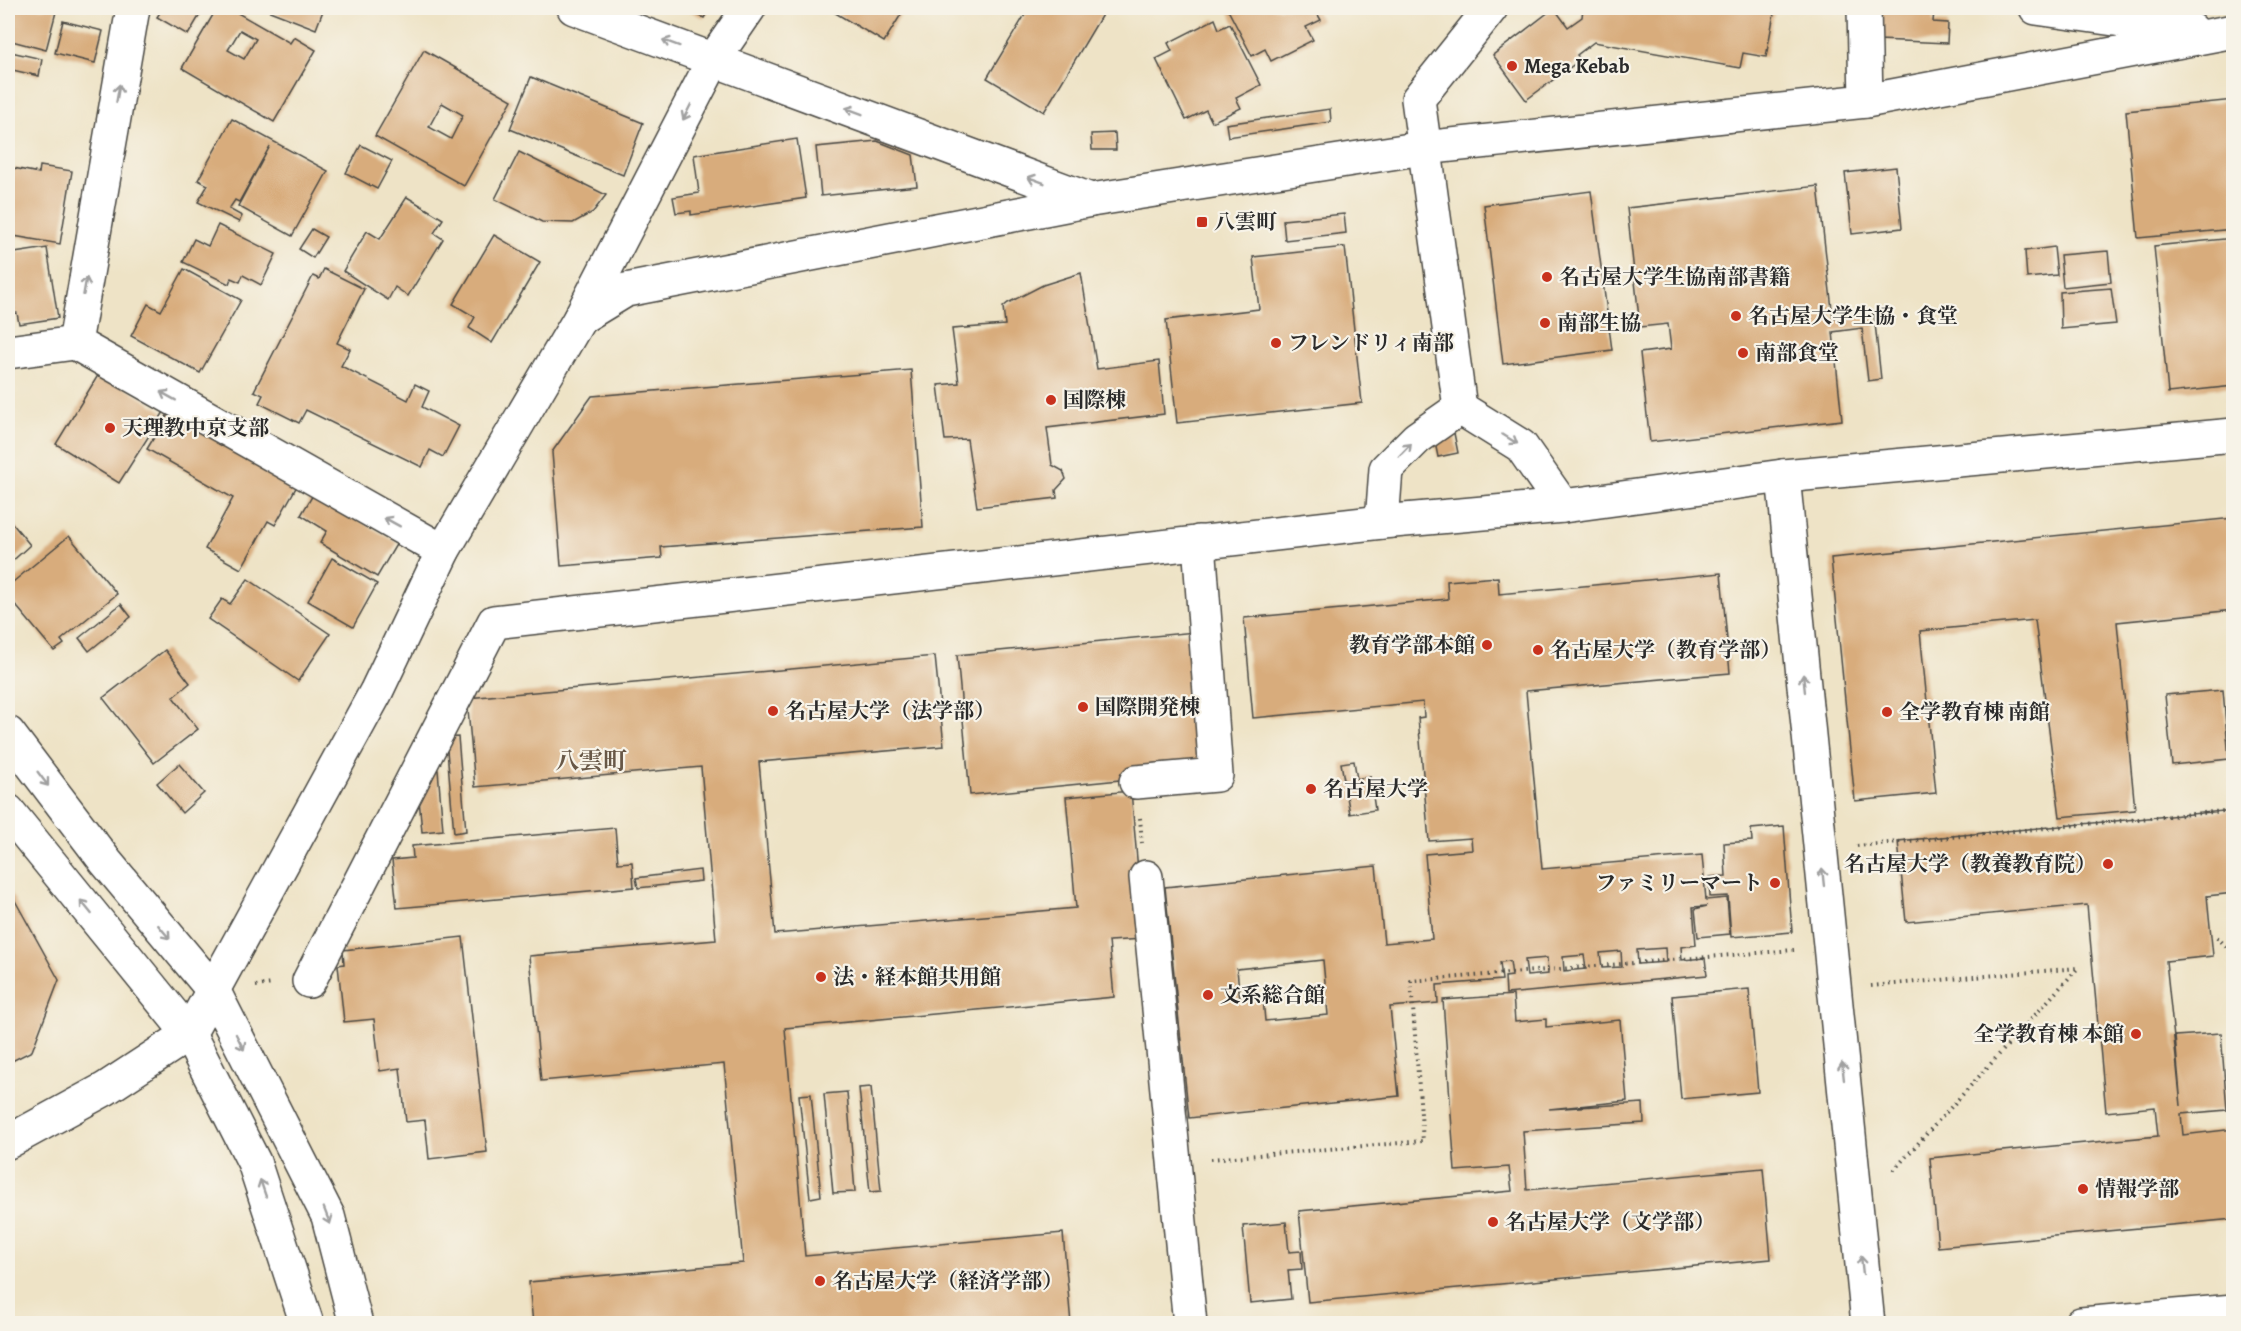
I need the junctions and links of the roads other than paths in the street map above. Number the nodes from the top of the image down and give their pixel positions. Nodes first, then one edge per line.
1 (133, 8) edge
2 (574, 8) edge
3 (749, 8) edge
4 (1491, 8) edge
5 (1864, 8) edge
6 (2036, 8) edge
7 (2226, 32) edge
8 (714, 59) junction
9 (1866, 101) junction
10 (1423, 148) junction
11 (1091, 200) junction
12 (580, 318) junction
13 (75, 343) junction
14 (8, 352) edge
15 (1460, 408) junction
16 (2234, 435) edge
17 (1783, 476) junction
18 (1563, 506) junction
19 (1382, 522) junction
20 (1199, 542) junction
21 (443, 551) junction
22 (8, 733) edge
23 (1136, 782) road end
24 (8, 811) edge
25 (1146, 876) road end
26 (309, 981) road end
27 (213, 990) junction
28 (189, 1034) junction
29 (8, 1142) edge
30 (2234, 1311) edge
31 (308, 1323) edge
32 (356, 1323) edge
33 (1190, 1323) edge
34 (1868, 1323) edge
35 (2081, 1323) edge

13 -> 1 street
8 -> 2 street
3 - 8 street
4 - 10 street
5 - 9 street
6 - 7 street
7 - 9 street
11 -> 8 street
8 -> 12 street
9 - 10 street
10 - 11 street
10 - 15 street
11 - 12 street
12 - 21 street
13 - 14 street
21 -> 13 street
15 -> 18 street
19 -> 15 street
16 - 17 street
17 - 18 street
34 -> 17 street
18 - 19 street
19 - 20 street
20 - 23 street
20 - 26 street
21 - 27 street
22 -> 27 street
28 -> 24 street
25 - 33 street
27 - 28 street
27 -> 32 street
28 - 29 street
31 -> 28 street
30 - 35 street

